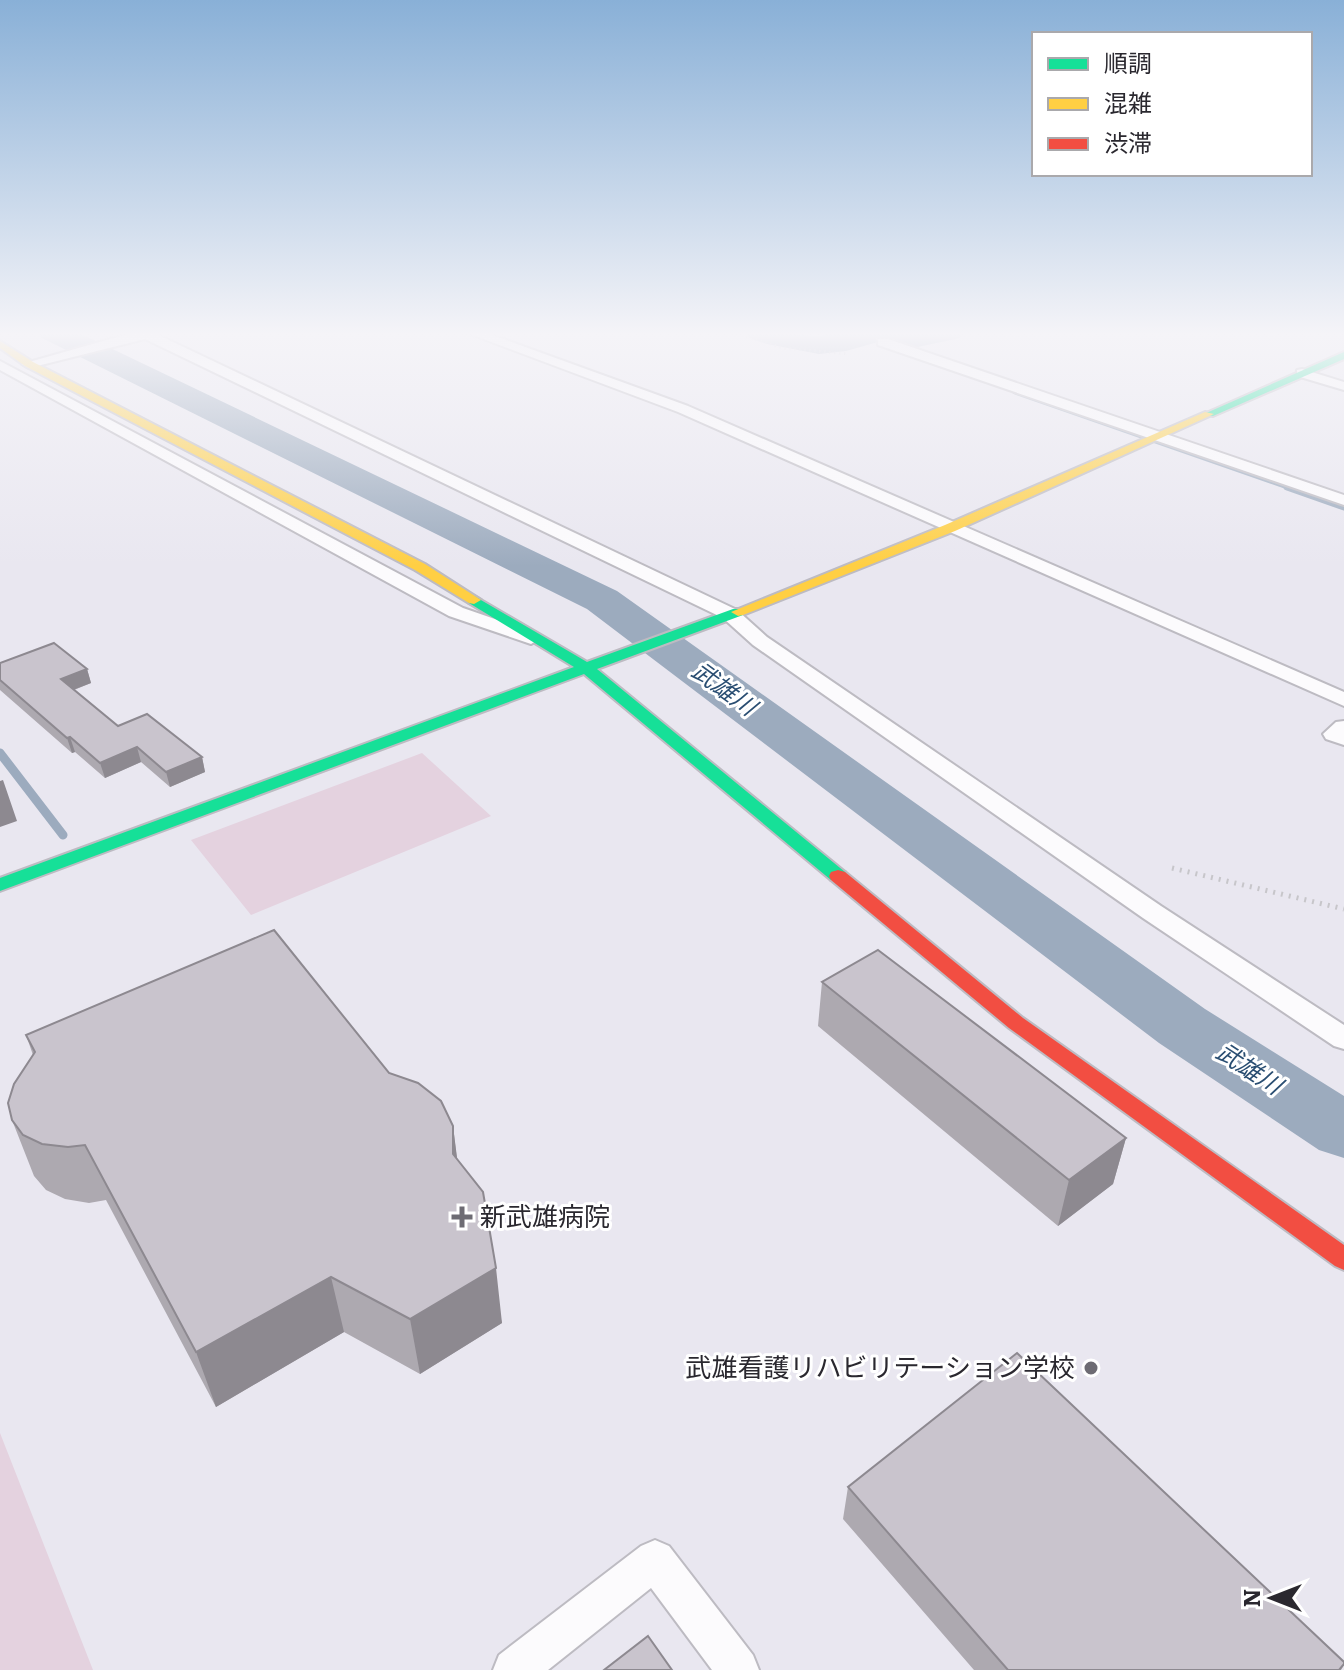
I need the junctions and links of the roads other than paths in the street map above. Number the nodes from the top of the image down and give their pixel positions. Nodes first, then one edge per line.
1 (83, 410) edge
2 (117, 410) edge
3 (301, 410) edge
4 (685, 410) edge
5 (1083, 410) edge
6 (1218, 410) edge
7 (1159, 436) junction
8 (1344, 500) edge
9 (950, 528) junction
10 (727, 615) junction
11 (547, 644) junction
12 (589, 667) junction
13 (1344, 700) edge
14 (1344, 727) edge
15 (1344, 738) edge
16 (0, 885) edge
17 (1344, 1039) edge
18 (1344, 1259) edge
19 (514, 1670) edge
20 (738, 1670) edge

1 - 11 street
2 - 11 street
3 - 10 street
4 - 9 street
5 - 7 street
6 - 7 street
7 - 8 street
7 - 9 street
9 - 10 street
9 - 13 street
10 - 12 street
10 - 17 street
11 - 12 street
12 - 16 street
12 - 18 street
14 - 15 street
19 - 20 street

